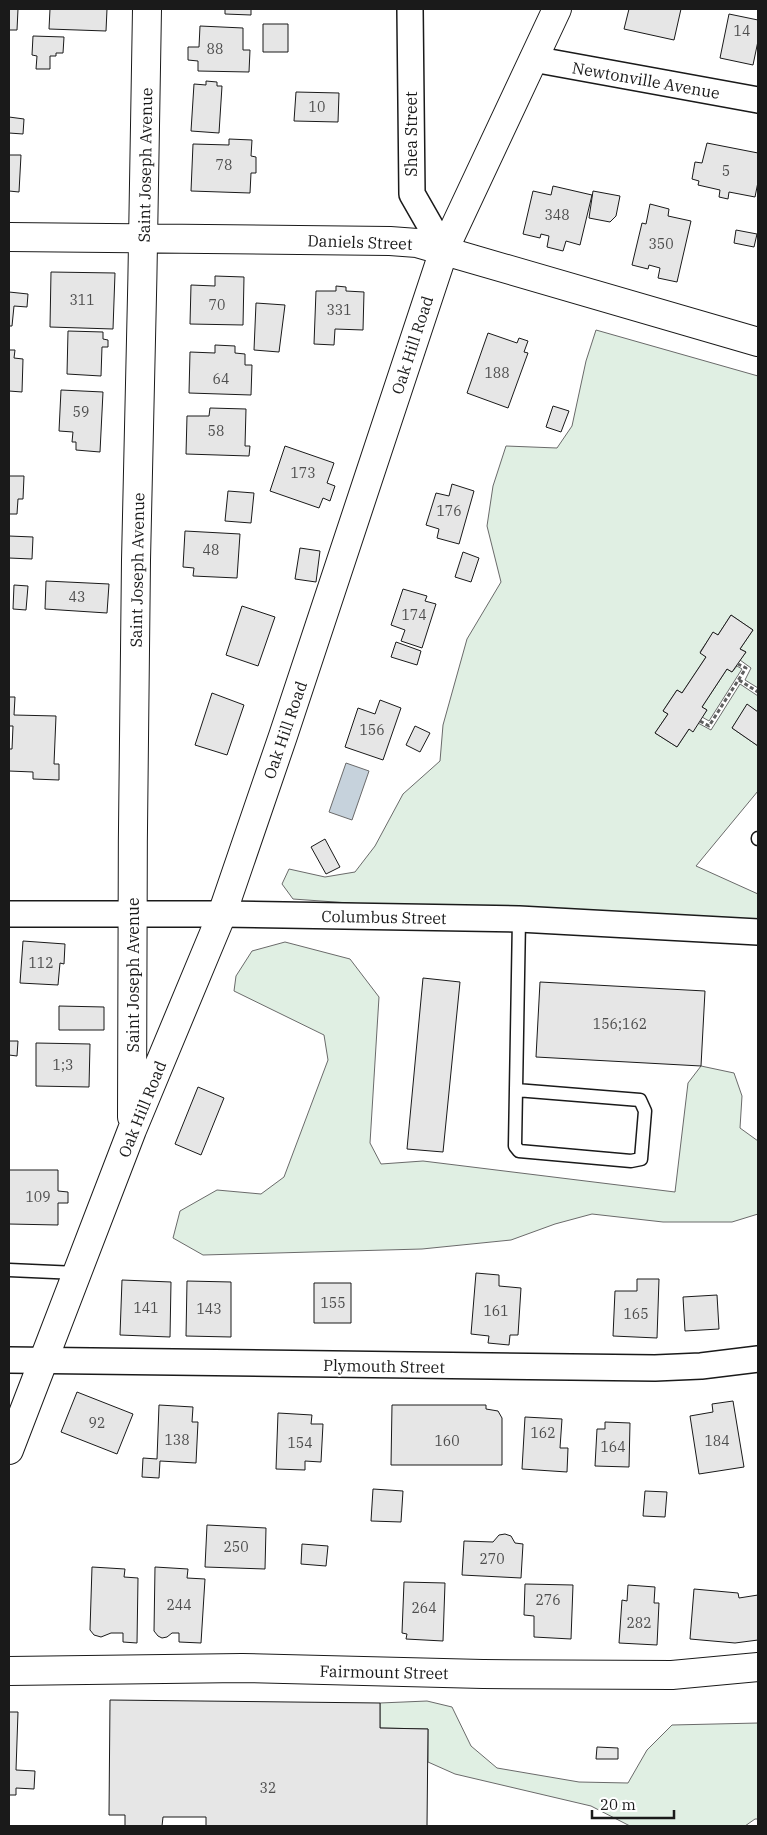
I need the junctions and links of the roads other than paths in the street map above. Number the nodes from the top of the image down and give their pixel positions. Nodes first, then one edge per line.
1 (147, 9) edge
2 (410, 9) edge
3 (556, 9) edge
4 (533, 59) junction
5 (758, 100) edge
6 (9, 237) edge
7 (144, 239) junction
8 (444, 250) junction
9 (758, 342) edge
10 (132, 913) junction
11 (9, 914) edge
12 (222, 914) junction
13 (519, 919) junction
14 (758, 932) edge
15 (516, 1090) junction
16 (132, 1130) junction
17 (9, 1270) edge
18 (77, 1273) junction
19 (758, 1359) edge
20 (9, 1360) edge
21 (44, 1360) junction
22 (9, 1450) edge
23 (758, 1667) edge
24 (9, 1671) edge

1 - 7 street, Saint Joseph Avenue
2 - 8 street, Shea Street
3 - 4 street, Oak Hill Road
4 - 5 street, Newtonville Avenue
4 - 8 street, Oak Hill Road
6 - 7 street, Daniels Street
7 - 8 street, Daniels Street
7 - 10 street, Saint Joseph Avenue
8 - 9 street, Daniels Street
8 - 12 street, Oak Hill Road
10 - 11 street, Columbus Street
10 - 12 street, Columbus Street
10 - 16 street, Saint Joseph Avenue
12 - 13 street, Columbus Street
12 - 16 street, Oak Hill Road
13 - 14 street, Columbus Street
13 - 15 lane
15 - 15 lane
16 - 18 street, Oak Hill Road
17 - 18 lane
18 - 21 street, Oak Hill Road
19 - 21 street, Plymouth Street
20 - 21 street, Plymouth Street
21 - 22 street, Oak Hill Road
23 - 24 street, Fairmount Street

